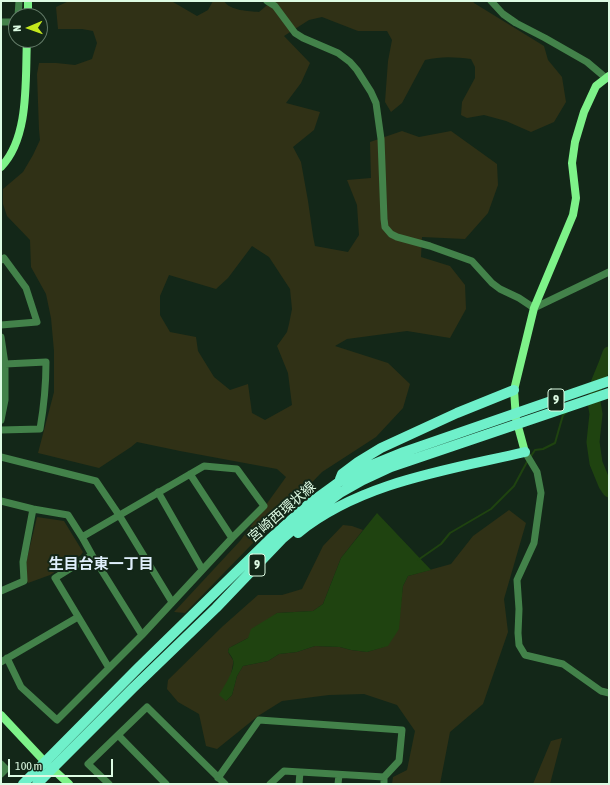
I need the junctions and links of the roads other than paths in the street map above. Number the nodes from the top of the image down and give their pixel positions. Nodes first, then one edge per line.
1 (267, 1) edge
2 (491, 1) edge
3 (27, 48) edge
4 (608, 78) edge
5 (1, 167) edge
6 (1, 260) edge
7 (608, 273) edge
8 (534, 308) junction
9 (1, 325) edge
10 (1, 337) edge
11 (6, 364) junction
12 (609, 381) edge
13 (514, 390) junction
14 (609, 393) edge
15 (1, 420) edge
16 (504, 423) junction
17 (1, 430) edge
18 (525, 452) junction
19 (1, 457) edge
20 (190, 474) junction
21 (339, 482) junction
22 (158, 492) junction
23 (1, 501) edge
24 (33, 509) junction
25 (119, 515) junction
26 (82, 537) junction
27 (232, 538) junction
28 (92, 555) junction
29 (202, 569) junction
30 (1, 591) edge
31 (172, 602) junction
32 (216, 608) junction
33 (78, 617) junction
34 (142, 635) junction
35 (4, 660) edge
36 (109, 668) junction
37 (609, 693) edge
38 (1, 715) edge
39 (118, 735) junction
40 (45, 762) junction
41 (1, 764) edge
42 (53, 769) junction
43 (300, 772) junction
44 (1, 774) edge
45 (339, 774) junction
46 (218, 778) junction
47 (384, 781) edge
48 (22, 784) edge
49 (38, 784) edge
50 (68, 784) edge
51 (109, 784) edge
52 (166, 784) edge
53 (224, 784) edge
54 (270, 784) edge
55 (299, 784) edge
56 (338, 784) edge

1 - 8 street
2 - 4 street
3 - 5 street
4 - 8 street
6 - 9 street
7 - 8 street
8 - 13 street
10 - 11 street
11 - 15 street
11 - 17 street
12 - 16 main road, 宮崎西環状線 / 9
13 - 18 street
13 - 21 main road
14 - 16 main road, 宮崎西環状線 / 9
16 - 21 main road, 宮崎西環状線 / 9
16 - 32 main road, 宮崎西環状線 / 9
18 - 32 main road
18 - 37 street
19 - 25 street
20 - 22 street
20 - 27 street
20 - 27 street
21 - 40 main road, 宮崎西環状線 / 9
22 - 25 street
22 - 29 street
23 - 24 street
24 - 26 street
24 - 30 street
25 - 26 street
25 - 31 street
26 - 28 street
27 - 29 street
28 - 33 street
28 - 34 street
29 - 31 street
31 - 34 street
32 - 42 main road, 宮崎西環状線 / 9
33 - 35 street
33 - 36 street
34 - 36 street
35 - 36 street
38 - 40 street
39 - 46 street
39 - 51 street
39 - 52 street
40 - 42 street
40 - 48 main road, 宮崎西環状線 / 9
41 - 44 street
42 - 49 main road, 宮崎西環状線 / 9
42 - 50 street
43 - 45 street
43 - 54 street
43 - 55 street
45 - 47 street
45 - 56 street
46 - 47 street
46 - 53 street

